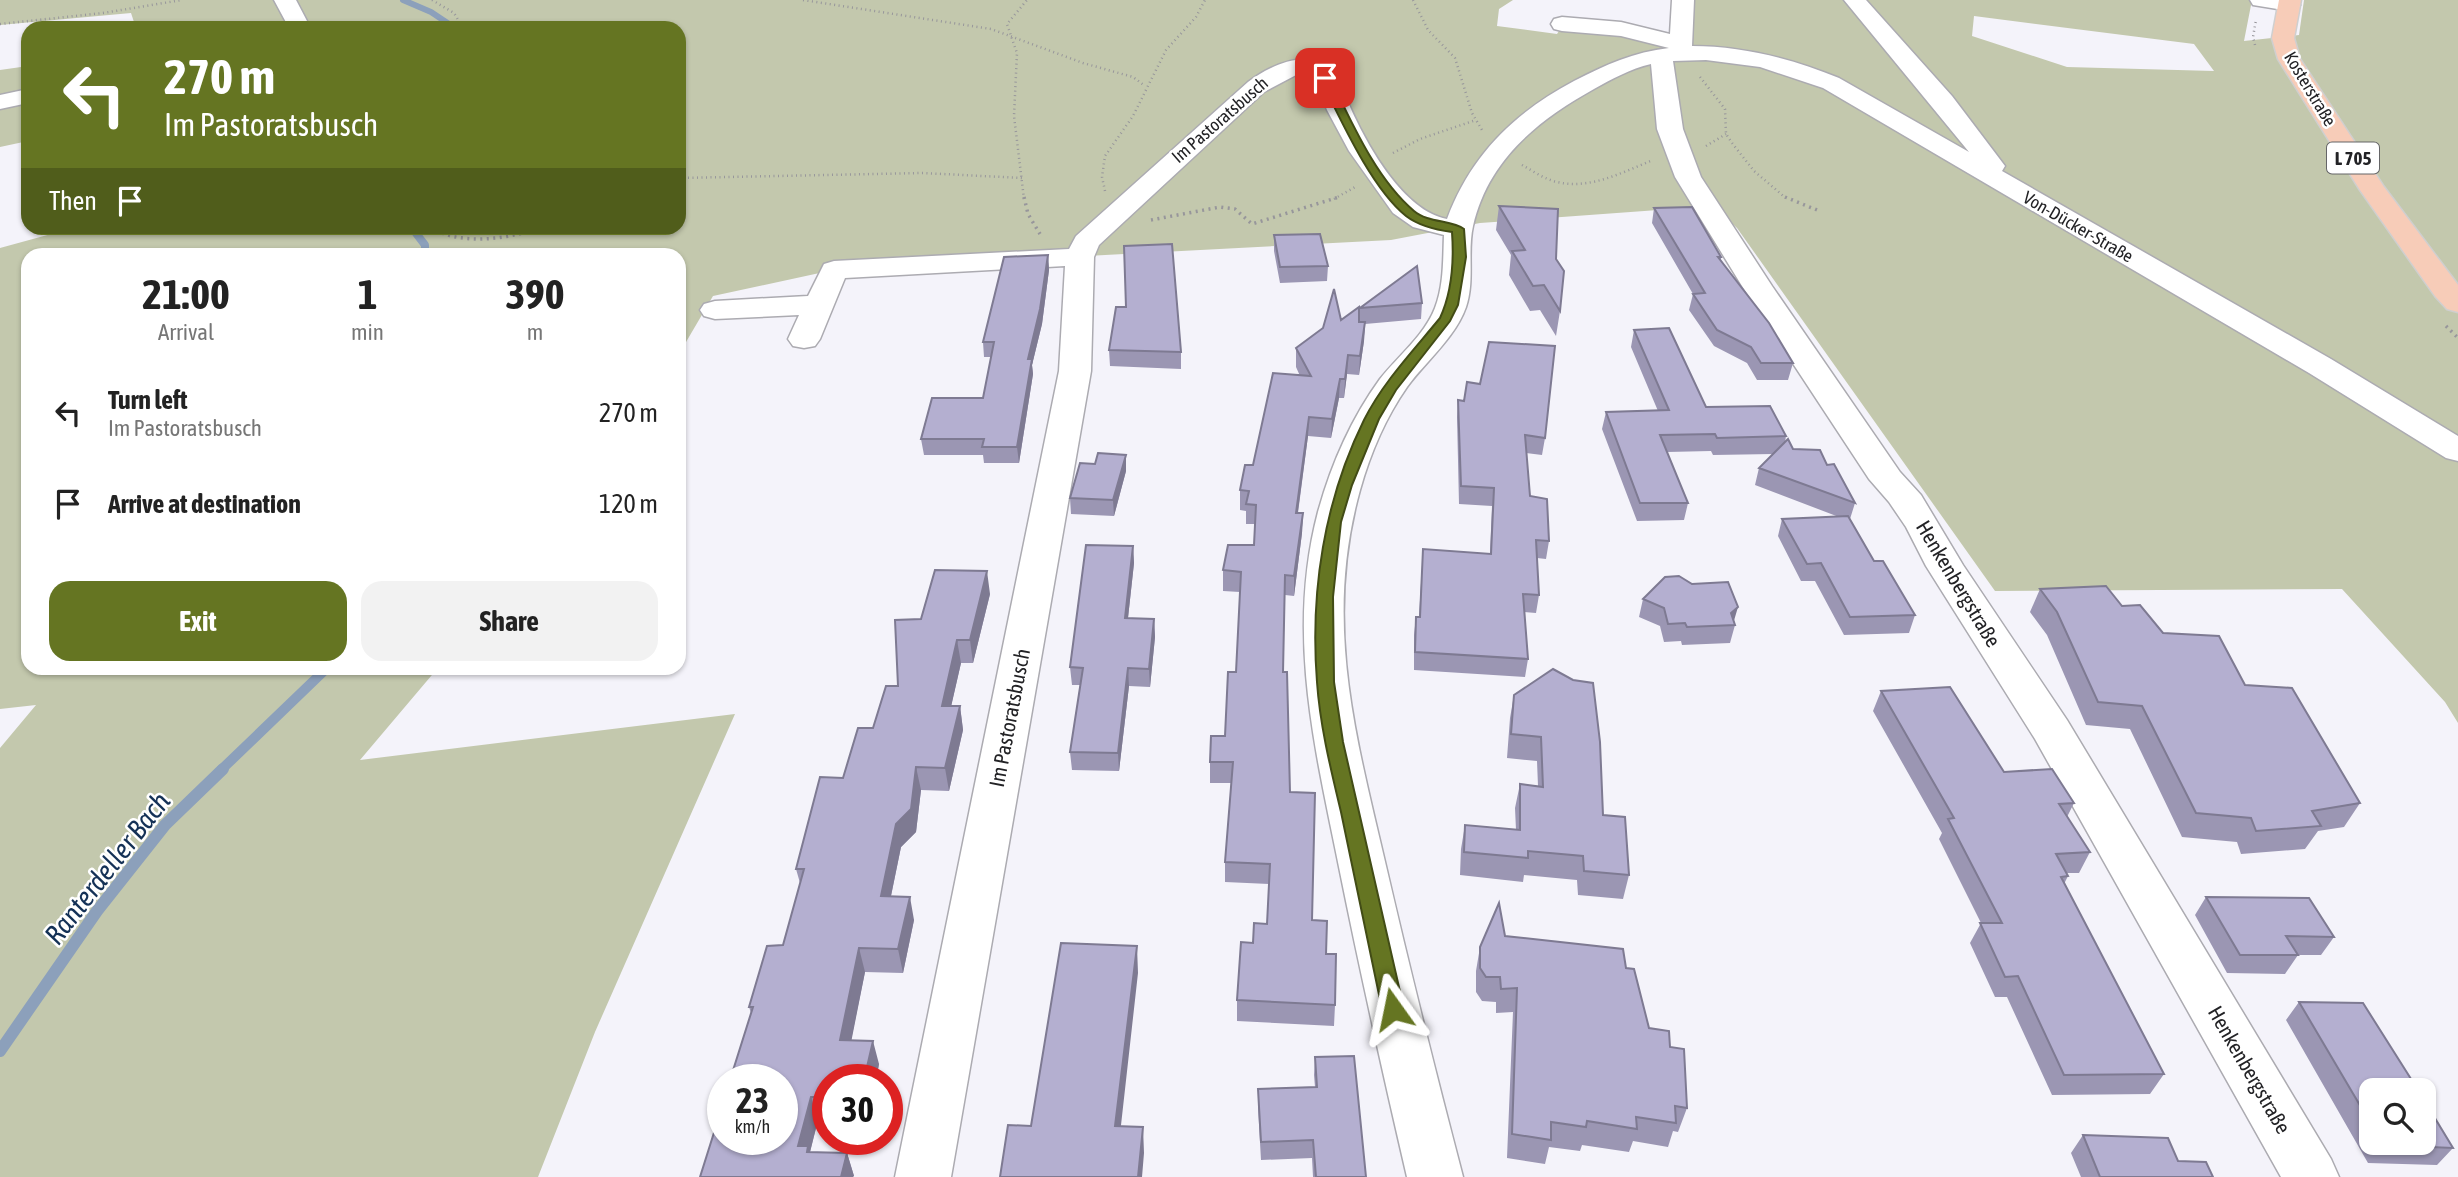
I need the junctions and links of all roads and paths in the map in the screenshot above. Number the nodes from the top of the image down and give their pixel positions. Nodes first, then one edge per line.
1 (182, 0) edge
2 (285, 0) edge
3 (432, 0) edge
4 (803, 0) edge
5 (1027, 0) edge
6 (1205, 0) edge
7 (1413, 0) edge
8 (1683, 0) edge
9 (1854, 0) edge
10 (2261, 0) edge
11 (2289, 2) edge
12 (28, 21) edge
13 (296, 21) dead end
14 (459, 21) edge
15 (21, 22) edge
16 (0, 24) edge
17 (1562, 24) dead end
18 (1016, 37) junction
19 (1678, 52) junction
20 (1145, 86) junction
21 (21, 98) edge
22 (0, 102) edge
23 (1498, 151) junction
24 (1678, 158) junction
25 (1985, 172) junction
26 (1363, 174) junction
27 (686, 178) edge
28 (1022, 178) junction
29 (1817, 210) dead end
30 (1131, 215) junction
31 (1458, 229) junction
32 (449, 235) edge
33 (518, 235) edge
34 (1080, 257) junction
35 (2458, 303) edge
36 (818, 304) junction
37 (715, 310) dead end
38 (804, 339) dead end
39 (2458, 451) edge
40 (923, 1177) edge
41 (1435, 1177) edge
42 (2311, 1177) edge

1 - 12 path
2 - 13 street
3 - 14 path
4 - 18 path
5 - 18 path
6 - 20 path
7 - 26 path
8 - 19 street, Henkenbergstraße
9 - 25 street
10 - 11 street, Kosterstraße
11 - 35 main road, Kosterstraße / L 705
15 - 16 path
17 - 19 street
18 - 20 path
18 - 28 path
19 - 23 street
19 - 24 street, Henkenbergstraße
19 - 25 street, Von-Dücker-Straße
19 - 29 path
20 - 30 path
21 - 22 street
23 - 24 path
23 - 31 street
24 - 42 street, Henkenbergstraße
25 - 39 street, Von-Dücker-Straße
26 - 30 path
26 - 30 street, Im Pastoratsbusch
26 - 31 street, Im Pastoratsbusch
27 - 28 path
28 - 34 path
30 - 34 street, Im Pastoratsbusch
31 - 41 street
32 - 33 path
34 - 36 street
34 - 40 street, Im Pastoratsbusch
36 - 37 street
36 - 38 street

